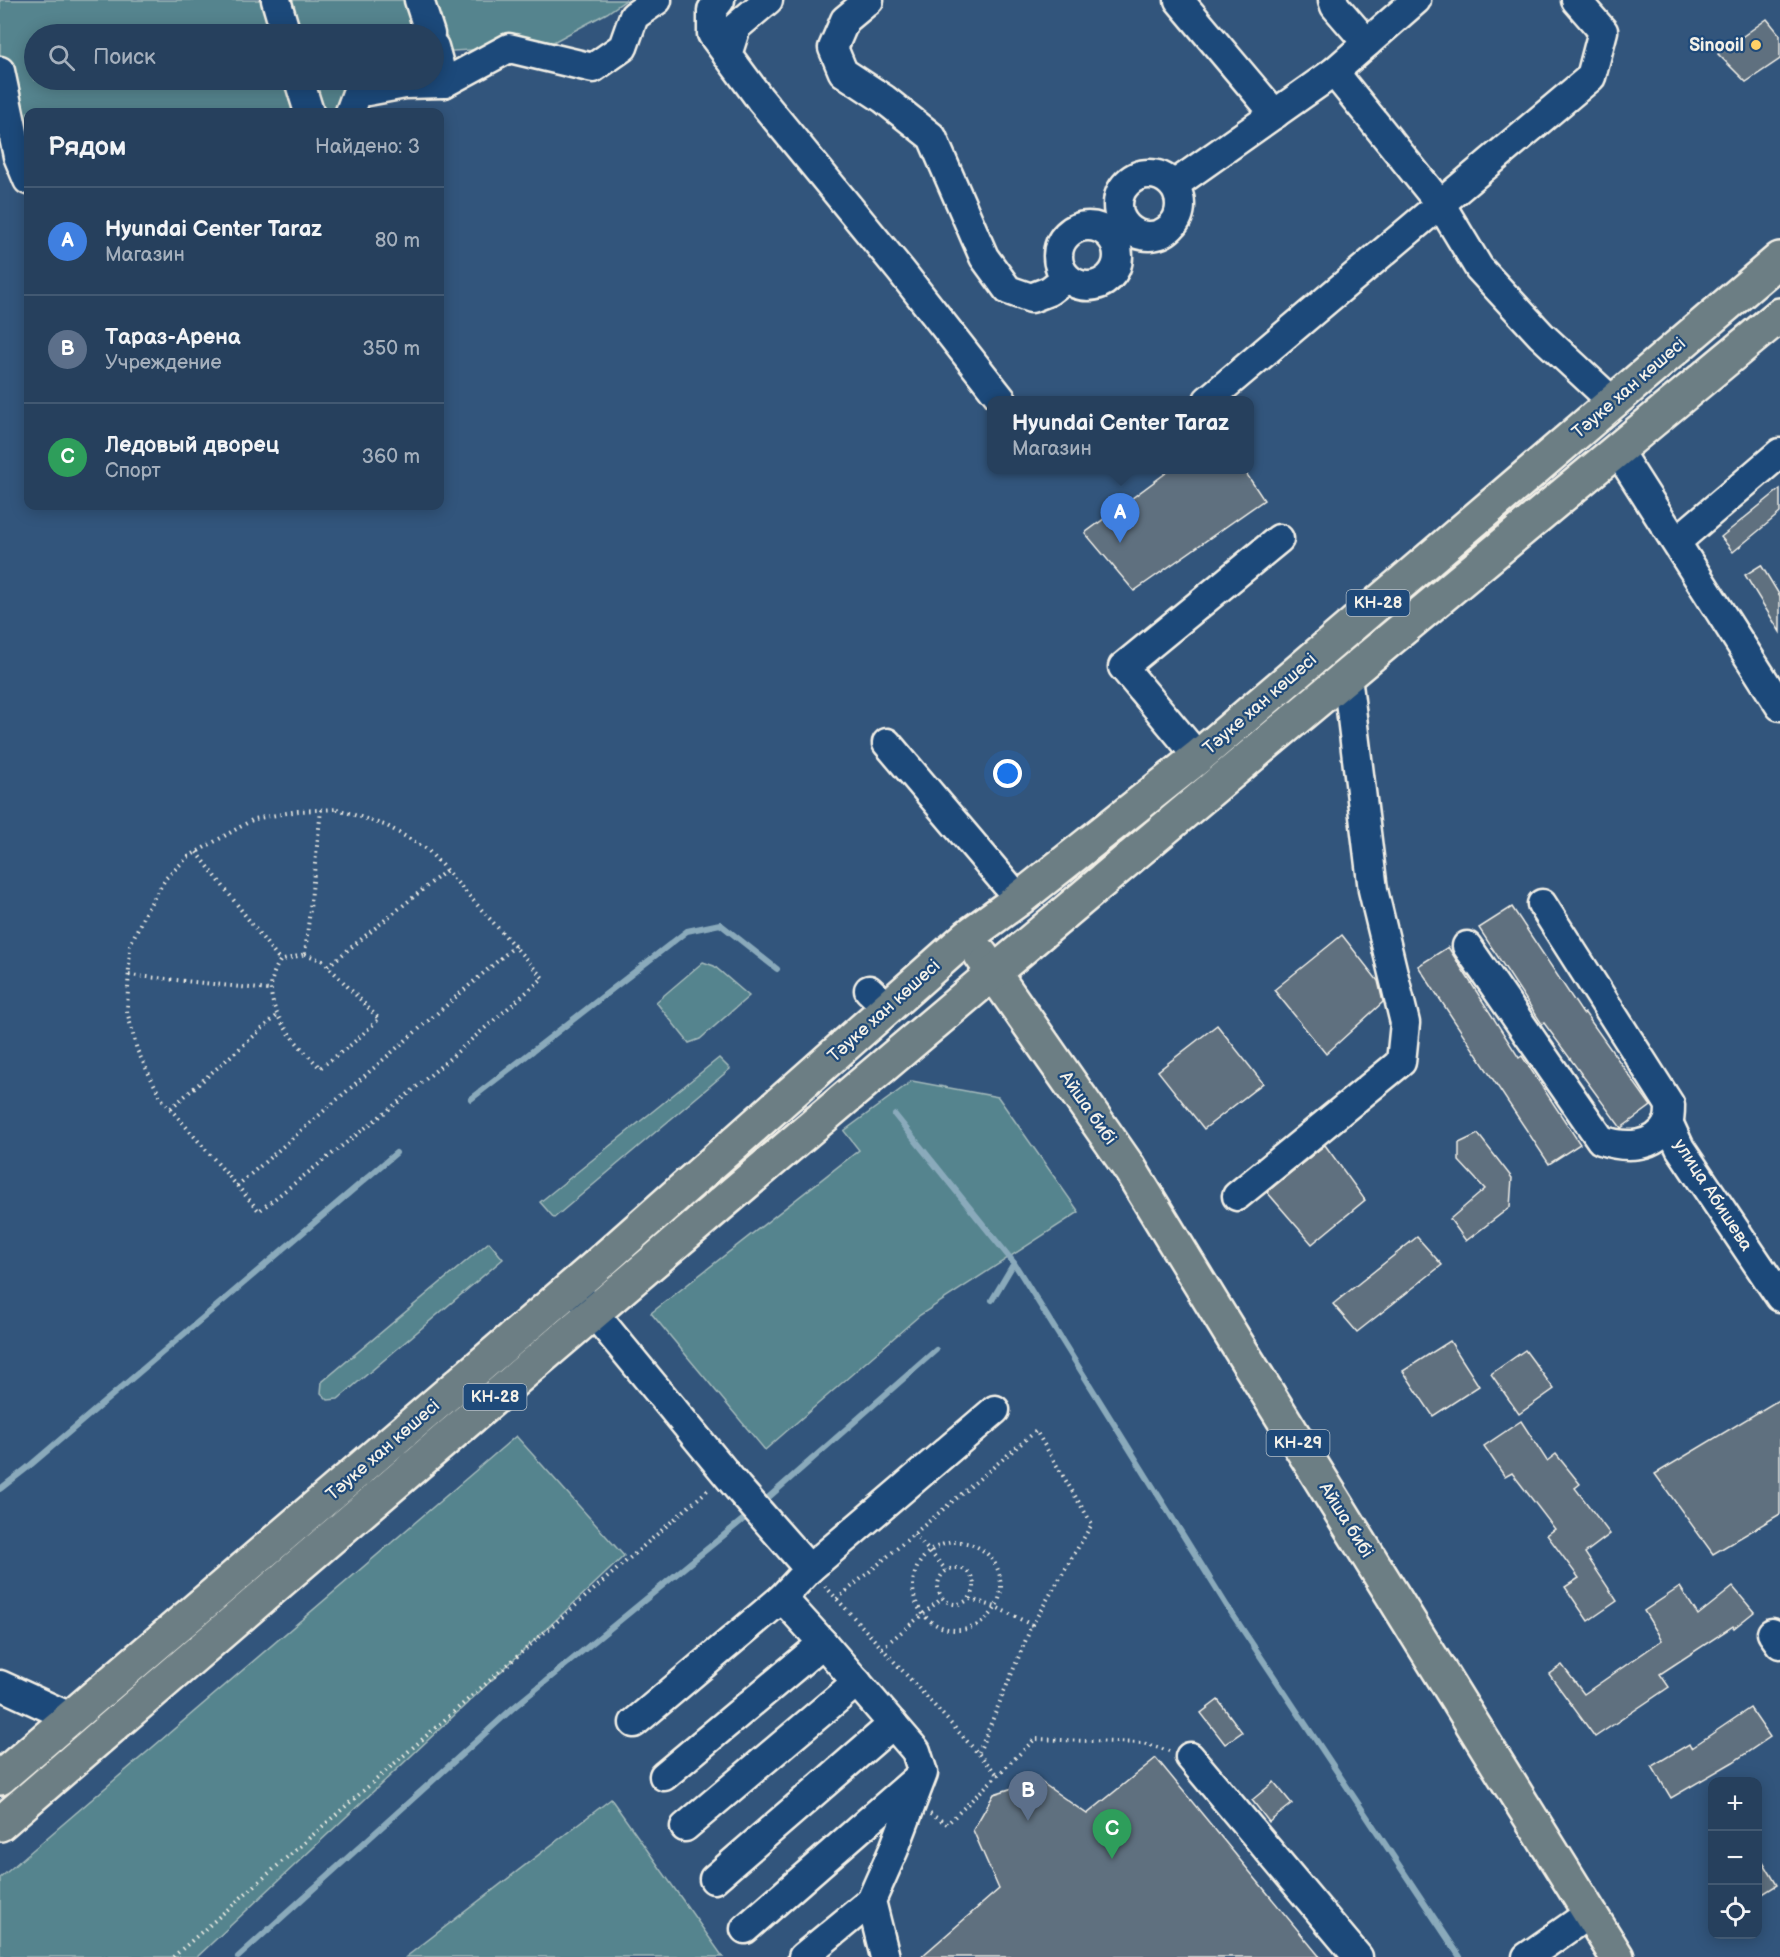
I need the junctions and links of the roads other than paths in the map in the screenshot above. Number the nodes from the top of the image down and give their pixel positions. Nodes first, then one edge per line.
1 (276, 0) edge
2 (419, 0) edge
3 (657, 0) edge
4 (720, 0) edge
5 (768, 0) edge
6 (869, 0) edge
7 (1179, 0) edge
8 (1333, 0) edge
9 (1416, 0) edge
10 (1576, 0) edge
11 (283, 24) edge
12 (427, 24) edge
13 (1367, 43) junction
14 (727, 55) junction
15 (1334, 72) junction
16 (1, 80) edge
17 (444, 83) edge
18 (302, 90) edge
19 (373, 90) edge
20 (308, 108) edge
21 (351, 108) edge
22 (1275, 114) junction
23 (24, 170) edge
24 (1173, 185) junction
25 (1441, 205) junction
26 (1116, 229) junction
27 (1780, 259) edge
28 (1066, 278) junction
29 (1780, 315) edge
30 (999, 396) edge
31 (1213, 396) edge
32 (1613, 402) junction
33 (1617, 450) junction
34 (1778, 459) edge
35 (1279, 539) dead end
36 (1676, 542) junction
37 (1347, 676) junction
38 (1780, 705) edge
39 (887, 743) dead end
40 (1198, 757) junction
41 (1019, 899) junction
42 (1542, 904) dead end
43 (968, 936) junction
44 (1467, 946) dead end
45 (993, 974) junction
46 (1668, 1122) junction
47 (1237, 1196) dead end
48 (572, 1287) junction
49 (1780, 1297) edge
50 (594, 1312) junction
51 (995, 1410) dead end
52 (809, 1569) junction
53 (782, 1598) junction
54 (823, 1642) junction
55 (857, 1682) junction
56 (0, 1685) edge
57 (70, 1717) junction
58 (634, 1723) dead end
59 (893, 1724) junction
60 (1190, 1757) road end
61 (923, 1773) junction
62 (664, 1776) dead end
63 (0, 1778) edge
64 (0, 1824) edge
65 (685, 1827) dead end
66 (714, 1879) dead end
67 (871, 1901) junction
68 (1590, 1913) junction
69 (745, 1929) dead end
70 (803, 1957) edge
71 (885, 1957) edge
72 (1358, 1957) edge
73 (1527, 1957) edge
74 (1617, 1957) edge

1 - 11 lane
2 - 12 lane
3 - 17 lane
4 - 14 lane
5 - 14 lane
6 - 28 lane
7 - 22 lane
8 - 13 lane
9 - 13 lane
10 - 25 lane
13 - 15 lane
14 - 30 lane
15 - 22 lane
15 - 25 lane
16 - 23 lane
18 - 20 lane
19 - 21 lane
22 - 24 lane
24 - 26 lane
24 - 26 lane
25 - 31 lane
25 - 32 lane
26 - 28 lane
26 - 28 lane
27 - 32 main road, Тәуке хан көшесі / КН-28
29 - 33 main road, Тәуке хан көшесі / КН-28
32 - 40 main road, Тәуке хан көшесі / КН-28
33 - 36 lane
33 - 37 main road, Тәуке хан көшесі / КН-28
34 - 36 lane
35 - 40 lane
36 - 38 lane
37 - 45 main road, Тәуке хан көшесі / КН-28
37 - 47 lane
39 - 41 lane
40 - 41 main road, Тәуке хан көшесі / КН-28
41 - 43 main road, Тәуке хан көшесі / КН-28
42 - 46 lane, улица Абишева
43 - 45 main road, Айша бибі / КН-29
43 - 48 main road, Тәуке хан көшесі / КН-28
44 - 46 lane
45 - 50 main road, Тәуке хан көшесі / КН-28
45 - 68 main road, Айша бибі / КН-29
46 - 49 lane, улица Абишева
48 - 50 lane
48 - 57 main road, Тәуке хан көшесі / КН-28
50 - 52 lane
50 - 64 main road, Тәуке хан көшесі / КН-28
51 - 52 lane
52 - 53 lane
53 - 54 lane
53 - 58 lane
54 - 55 lane
54 - 62 lane
55 - 59 lane
55 - 65 lane
56 - 57 lane
57 - 63 main road, Тәуке хан көшесі / КН-28
59 - 61 lane
59 - 66 lane
60 - 72 lane
61 - 67 lane
61 - 69 lane
67 - 70 lane
67 - 71 lane
68 - 73 lane
68 - 74 main road, Айша бибі / КН-29

